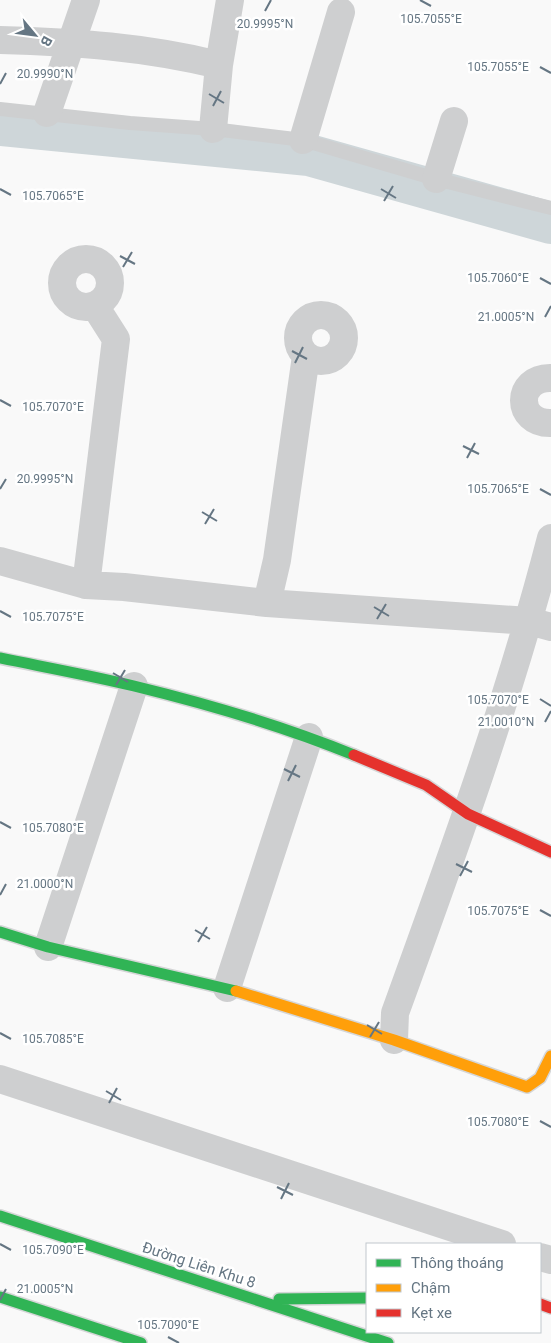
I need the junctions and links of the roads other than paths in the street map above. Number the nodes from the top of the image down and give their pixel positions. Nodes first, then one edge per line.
1 (86, 0) edge
2 (230, 0) edge
3 (341, 12) dead end
4 (0, 40) edge
5 (72, 42) junction
6 (219, 65) junction
7 (0, 109) edge
8 (47, 113) junction
9 (454, 120) dead end
10 (213, 129) junction
11 (304, 140) junction
12 (436, 179) junction
13 (551, 208) edge
14 (95, 306) dead end
15 (306, 356) dead end
16 (551, 378) edge
17 (551, 423) edge
18 (551, 538) edge
19 (0, 561) edge
20 (86, 585) junction
21 (266, 603) junction
22 (540, 624) edge
23 (0, 658) edge
24 (134, 686) junction
25 (308, 737) junction
26 (468, 814) junction
27 (551, 852) edge
28 (0, 932) edge
29 (48, 947) junction
30 (228, 988) junction
31 (394, 1040) junction
32 (551, 1056) edge
33 (0, 1079) edge
34 (0, 1216) edge
35 (499, 1243) edge
36 (0, 1297) edge
37 (366, 1298) edge
38 (256, 1300) junction
39 (141, 1343) edge
40 (388, 1343) edge

1 - 5 street
2 - 6 street
3 - 11 street
4 - 5 street
5 - 6 street
5 - 8 street
6 - 10 street
7 - 8 lane
8 - 10 lane
9 - 12 street
10 - 11 lane
11 - 12 lane
12 - 13 lane
14 - 20 street
15 - 21 street
16 - 17 street
18 - 22 street
19 - 20 street
20 - 21 street
21 - 22 street
22 - 26 street
23 - 24 street
24 - 25 street
24 - 29 street
25 - 26 street
25 - 30 street
26 - 27 street
26 - 31 street
28 - 29 street
29 - 30 street
30 - 31 street
31 - 32 street
33 - 35 street
34 - 38 street, Đường Liên Khu 8
36 - 39 street
37 - 38 street
38 - 40 street, Đường Liên Khu 8

